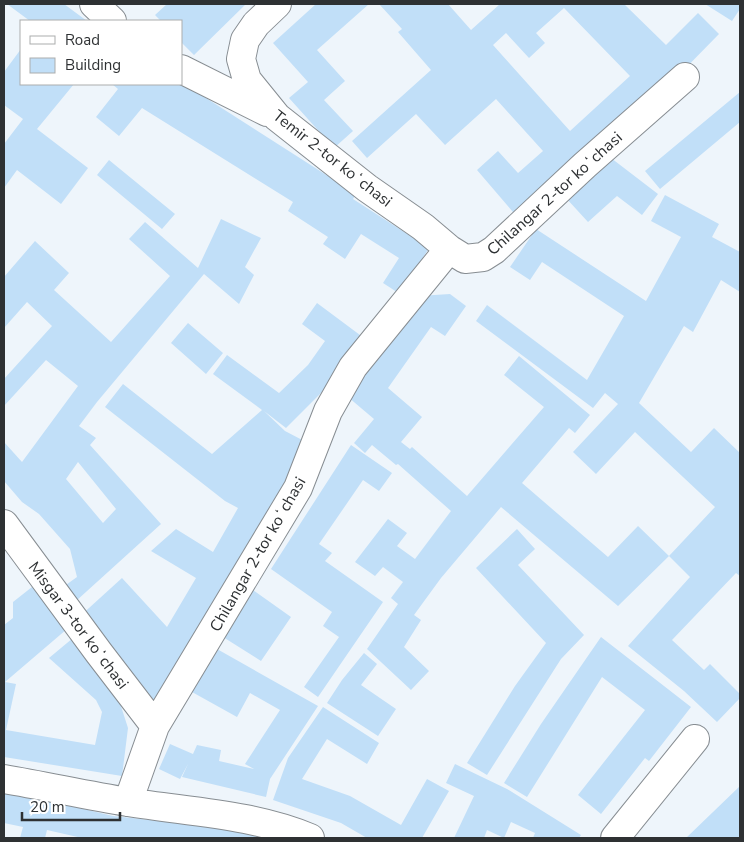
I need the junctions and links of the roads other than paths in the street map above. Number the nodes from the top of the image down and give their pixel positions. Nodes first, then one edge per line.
1 (94, 4) edge
2 (277, 4) edge
3 (111, 20) edge
4 (182, 70) edge
5 (685, 77) dead end
6 (277, 117) junction
7 (448, 249) junction
8 (4, 524) edge
9 (155, 726) junction
10 (695, 739) dead end
11 (4, 779) edge
12 (128, 802) junction
13 (310, 838) edge
14 (615, 838) edge

1 - 3 street
2 - 6 street, Temir 2-tor koʻchasi
4 - 6 street
5 - 7 street, Chilangar 2-tor koʻchasi
6 - 7 street, Temir 2-tor koʻchasi
7 - 9 street, Chilangar 2-tor koʻchasi
8 - 9 street, Misgar 3-tor koʻchasi
9 - 12 street, Chilangar 2-tor koʻchasi
10 - 14 street
11 - 12 street
12 - 13 street

